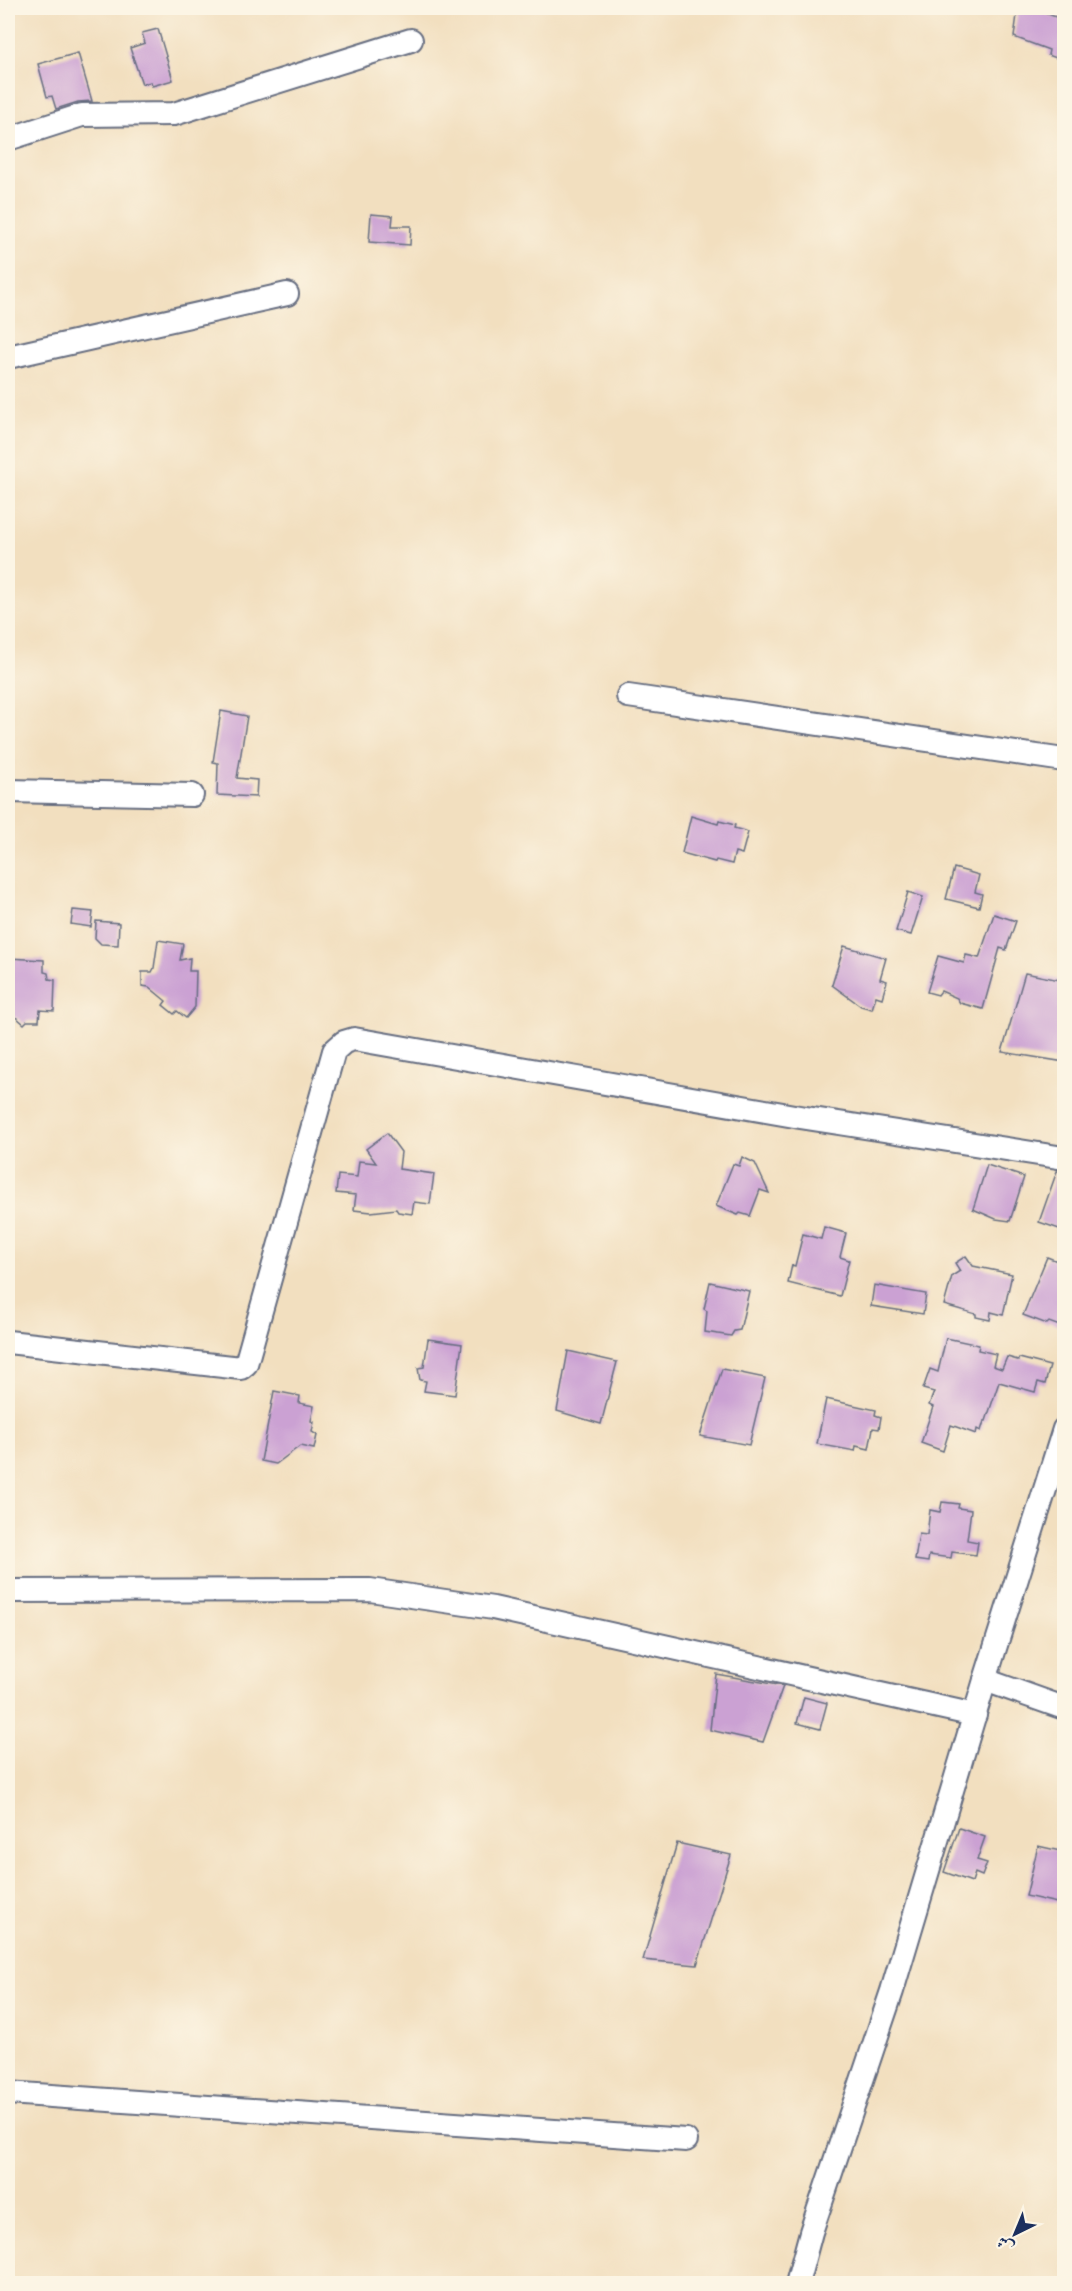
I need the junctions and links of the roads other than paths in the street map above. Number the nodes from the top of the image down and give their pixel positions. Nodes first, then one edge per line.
1 (411, 40) dead end
2 (8, 139) edge
3 (287, 294) dead end
4 (8, 357) edge
5 (628, 696) dead end
6 (1065, 760) edge
7 (8, 790) edge
8 (192, 795) dead end
9 (1065, 1158) edge
10 (8, 1342) edge
11 (1063, 1438) edge
12 (8, 1591) edge
13 (985, 1680) junction
14 (1065, 1708) edge
15 (975, 1715) junction
16 (8, 2093) edge
17 (686, 2140) dead end
18 (797, 2283) edge

1 - 2 street
3 - 4 street
5 - 6 street
7 - 8 street
9 - 10 street
11 - 13 street
12 - 15 street
13 - 14 street
13 - 15 street
15 - 18 street
16 - 17 street

